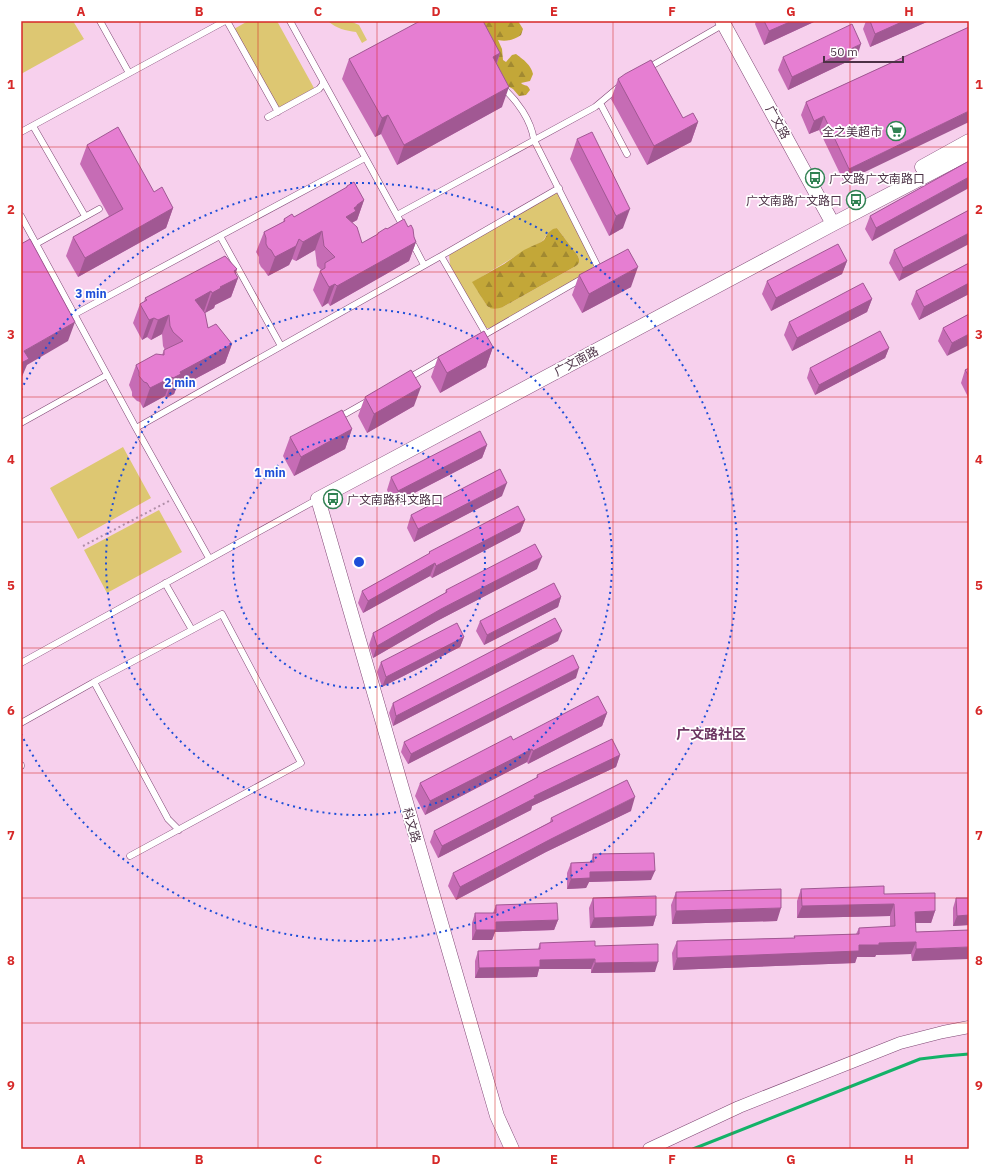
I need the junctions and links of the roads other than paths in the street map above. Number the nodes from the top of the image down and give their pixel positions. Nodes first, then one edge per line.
1 (100, 21) edge
2 (226, 21) edge
3 (290, 21) edge
4 (723, 22) edge
5 (129, 73) junction
6 (639, 74) edge
7 (323, 81) junction
8 (627, 82) edge
9 (498, 83) edge
10 (600, 103) junction
11 (278, 112) junction
12 (268, 117) dead end
13 (33, 126) junction
14 (21, 132) edge
15 (534, 140) junction
16 (969, 142) edge
17 (969, 153) edge
18 (627, 154) dead end
19 (365, 158) junction
20 (559, 188) junction
21 (99, 209) dead end
22 (21, 216) edge
23 (85, 216) junction
24 (397, 216) junction
25 (833, 224) junction
26 (220, 236) junction
27 (36, 244) junction
28 (441, 256) junction
29 (424, 265) junction
30 (593, 273) edge
31 (586, 277) edge
32 (74, 314) junction
33 (486, 334) junction
34 (472, 342) edge
35 (281, 346) junction
36 (452, 353) edge
37 (107, 375) junction
38 (403, 381) edge
39 (376, 397) edge
40 (335, 420) edge
41 (21, 423) edge
42 (136, 428) junction
43 (318, 499) junction
44 (209, 558) junction
45 (165, 583) junction
46 (192, 630) junction
47 (21, 663) edge
48 (94, 682) junction
49 (21, 723) edge
50 (179, 830) junction
51 (130, 856) dead end
52 (969, 1027) edge
53 (512, 1149) edge
54 (649, 1149) edge

1 - 5 lane
2 - 5 lane
2 - 11 lane
3 - 7 lane
4 - 6 lane
4 - 25 street, 广文路
5 - 13 lane
7 - 11 lane
7 - 19 lane
8 - 10 lane
9 - 15 lane
10 - 15 lane
10 - 18 lane
11 - 12 lane
13 - 14 lane
13 - 23 lane
15 - 20 lane
15 - 24 lane
16 - 25 street, 广文南路
17 - 25 street, 广文南路
19 - 24 lane
19 - 26 lane
20 - 28 lane
20 - 30 lane
21 - 23 lane
22 - 27 lane
23 - 27 lane
24 - 29 lane
25 - 43 street, 广文南路
26 - 32 lane
26 - 35 lane
27 - 32 lane
28 - 29 lane
28 - 33 lane
29 - 35 lane
31 - 33 lane
32 - 37 lane
33 - 34 lane
35 - 42 lane
36 - 38 lane
37 - 41 lane
37 - 42 lane
39 - 40 lane
42 - 44 lane
43 - 44 lane
43 - 53 street, 科文路
44 - 45 lane
45 - 46 lane
45 - 47 lane
46 - 48 lane
46 - 50 lane
48 - 49 lane
48 - 50 lane
50 - 51 lane
52 - 54 street

